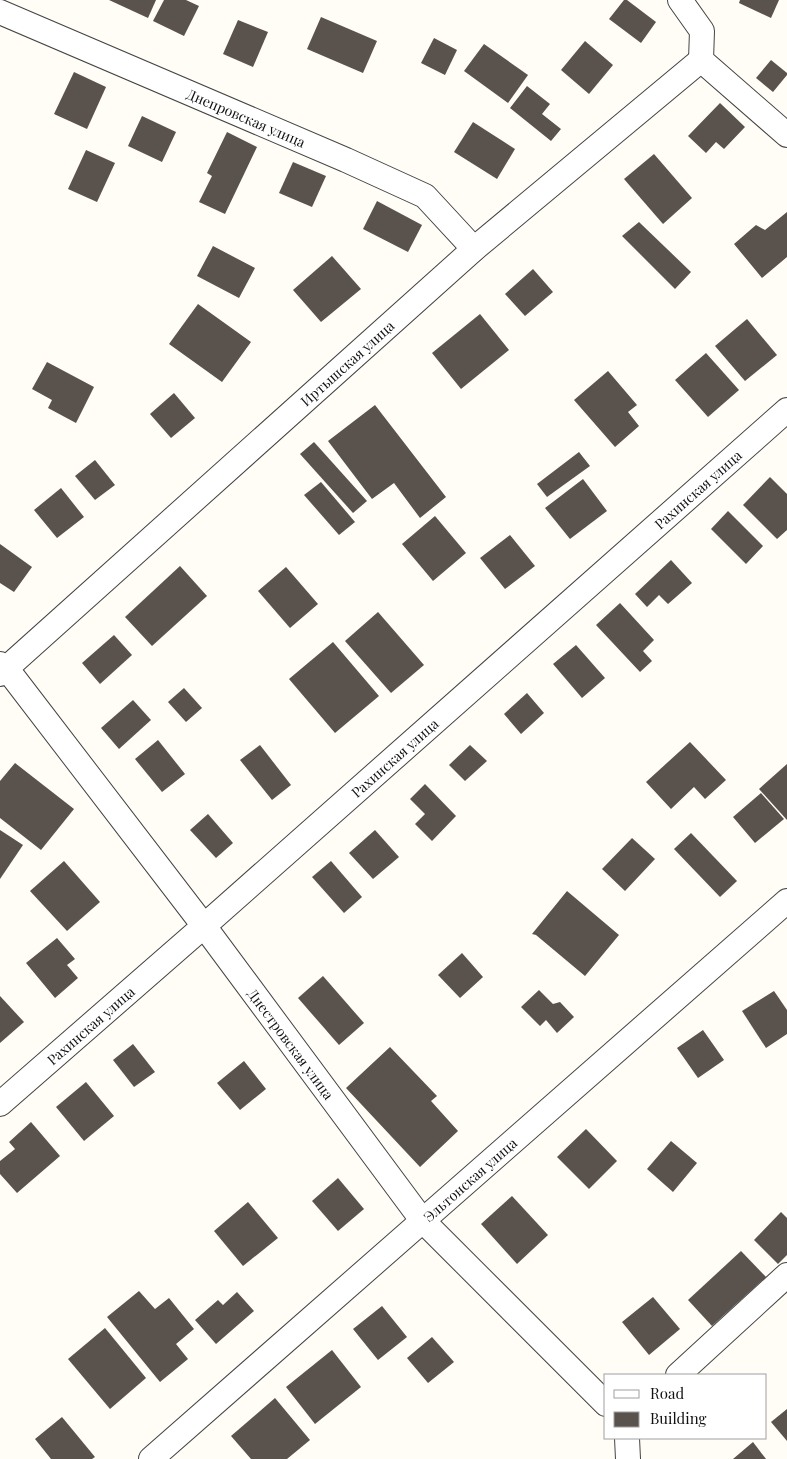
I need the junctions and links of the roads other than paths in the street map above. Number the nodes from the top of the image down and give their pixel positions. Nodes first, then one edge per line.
1 (680, 0) edge
2 (0, 12) edge
3 (701, 60) junction
4 (787, 135) edge
5 (474, 249) junction
6 (787, 410) edge
7 (2, 669) edge
8 (787, 901) edge
9 (204, 926) junction
10 (0, 1104) edge
11 (422, 1220) junction
12 (787, 1275) edge
13 (679, 1374) edge
14 (604, 1402) edge
15 (627, 1439) edge
16 (151, 1459) edge
17 (628, 1459) edge

1 - 3 street
2 - 5 street, Днепровская улица
3 - 4 street
3 - 5 street, Иртышская улица
5 - 7 street, Иртышская улица
6 - 9 street, Рахинская улица
7 - 9 street, Днестровская улица
8 - 11 street, Эльтонская улица
9 - 10 street, Рахинская улица
9 - 11 street, Днестровская улица
11 - 14 street, Днестровская улица
11 - 16 street, Эльтонская улица
12 - 13 street
15 - 17 street

